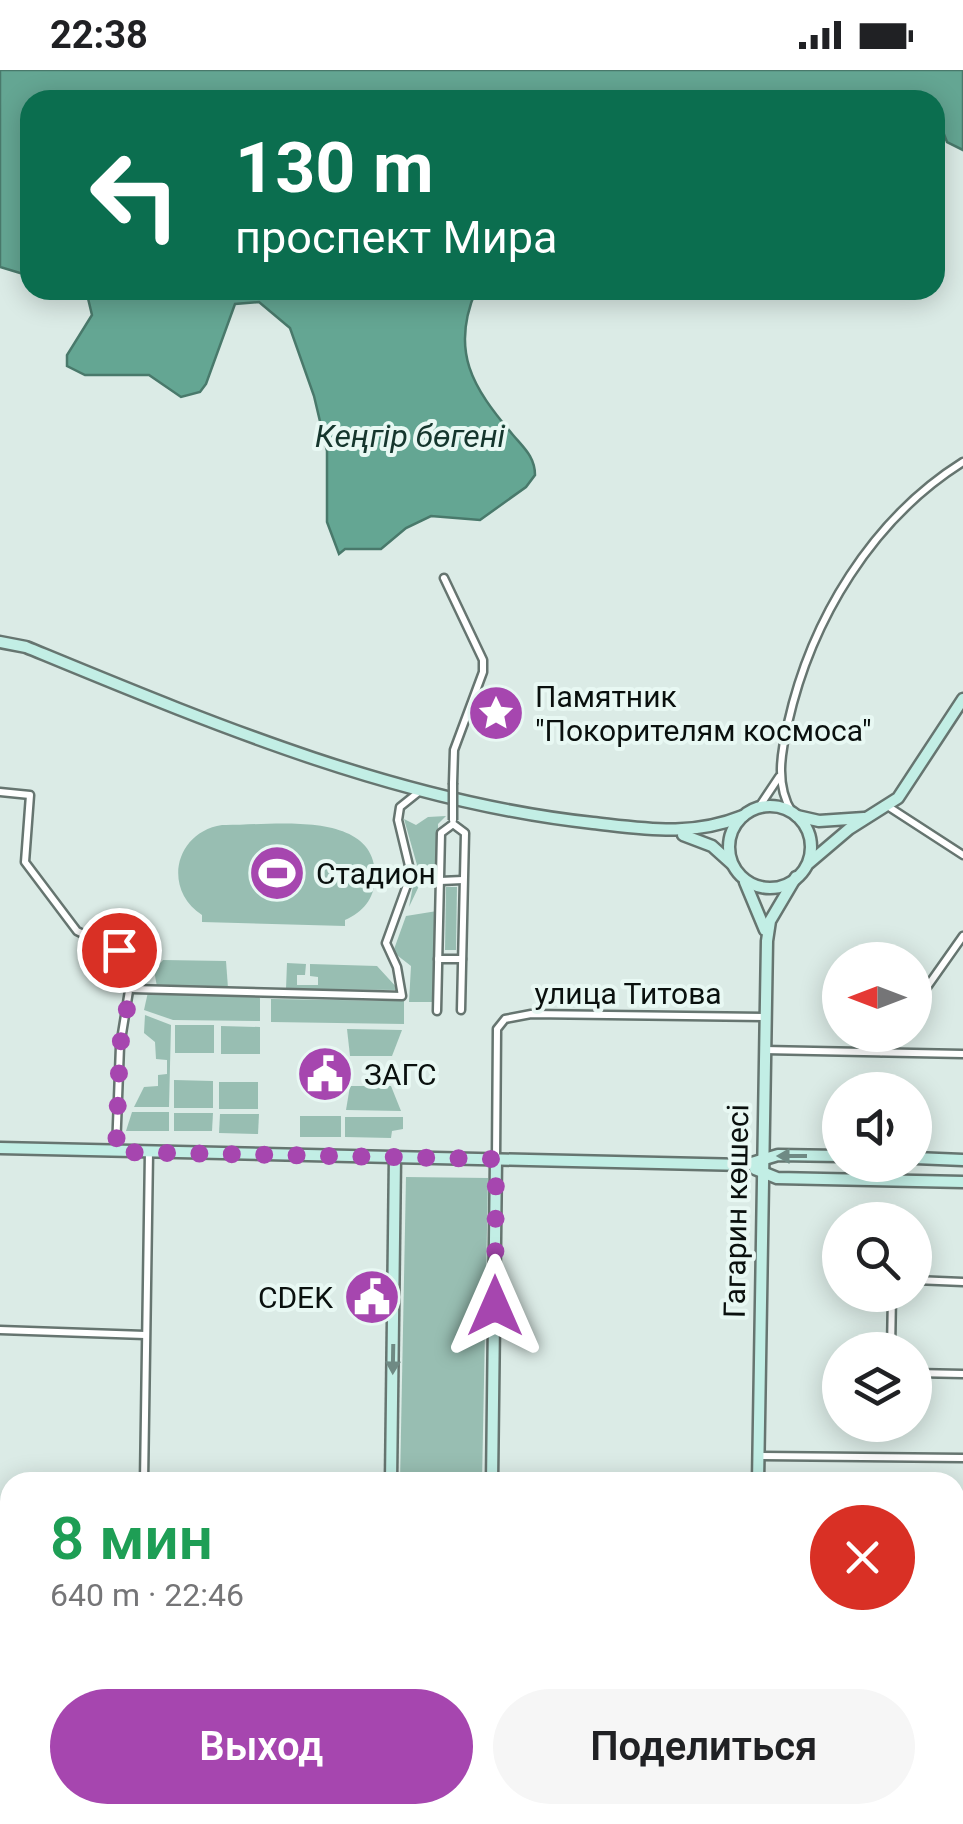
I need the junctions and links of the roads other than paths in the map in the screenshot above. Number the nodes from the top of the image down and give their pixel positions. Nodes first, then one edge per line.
1 (963, 462) edge
2 (444, 578) dead end
3 (0, 642) edge
4 (963, 700) edge
5 (780, 776) junction
6 (420, 791) junction
7 (0, 792) edge
8 (759, 807) junction
9 (889, 807) junction
10 (794, 814) junction
11 (743, 816) junction
12 (866, 818) junction
13 (453, 822) junction
14 (672, 832) junction
15 (963, 855) edge
16 (733, 864) junction
17 (804, 868) junction
18 (742, 876) junction
19 (796, 878) junction
20 (440, 880) junction
21 (463, 880) junction
22 (963, 936) edge
23 (766, 941) junction
24 (438, 958) junction
25 (462, 959) junction
26 (932, 980) edge
27 (132, 989) junction
28 (438, 1010) dead end
29 (462, 1010) dead end
30 (765, 1017) junction
31 (764, 1050) junction
32 (822, 1051) edge
33 (882, 1052) edge
34 (963, 1054) edge
35 (0, 1148) edge
36 (116, 1152) junction
37 (149, 1152) junction
38 (822, 1155) edge
39 (395, 1156) junction
40 (496, 1159) junction
41 (932, 1159) edge
42 (963, 1160) edge
43 (761, 1166) junction
44 (963, 1182) edge
45 (932, 1281) edge
46 (963, 1282) edge
47 (0, 1330) edge
48 (145, 1335) junction
49 (932, 1373) edge
50 (963, 1374) edge
51 (758, 1456) junction
52 (963, 1458) edge
53 (144, 1472) edge
54 (391, 1472) edge
55 (492, 1472) edge
56 (758, 1472) edge

1 - 5 street
2 - 13 street, bridge
3 - 6 street
4 - 9 street
5 - 8 street
5 - 10 street
6 - 14 street
6 - 27 street
7 - 27 street
8 - 10 street
8 - 11 street
9 - 12 street
9 - 15 street
10 - 12 street
10 - 17 street
11 - 14 street
11 - 16 street
12 - 17 street
13 - 20 street
13 - 21 street
14 - 16 street
16 - 18 street
17 - 19 street
18 - 19 street
18 - 23 street
19 - 23 street
20 - 21 street
20 - 24 street
21 - 25 street
22 - 26 street
23 - 30 street, Гагарин көшесі
24 - 25 street
24 - 28 street
25 - 29 street
27 - 36 street
30 - 31 street, Гагарин көшесі
30 - 40 street, улица Титова
31 - 32 street
31 - 43 street, Гагарин көшесі
33 - 34 street
35 - 36 street
36 - 37 street
37 - 39 street
37 - 48 street
38 -> 43 street
39 - 40 street
39 -> 54 street
40 - 43 street
40 - 55 street
41 - 42 street
43 - 44 street
43 - 51 street, Гагарин көшесі
45 - 46 street
47 - 48 street
48 - 53 street
49 - 50 street
51 - 52 street
51 - 56 street, Гагарин көшесі

